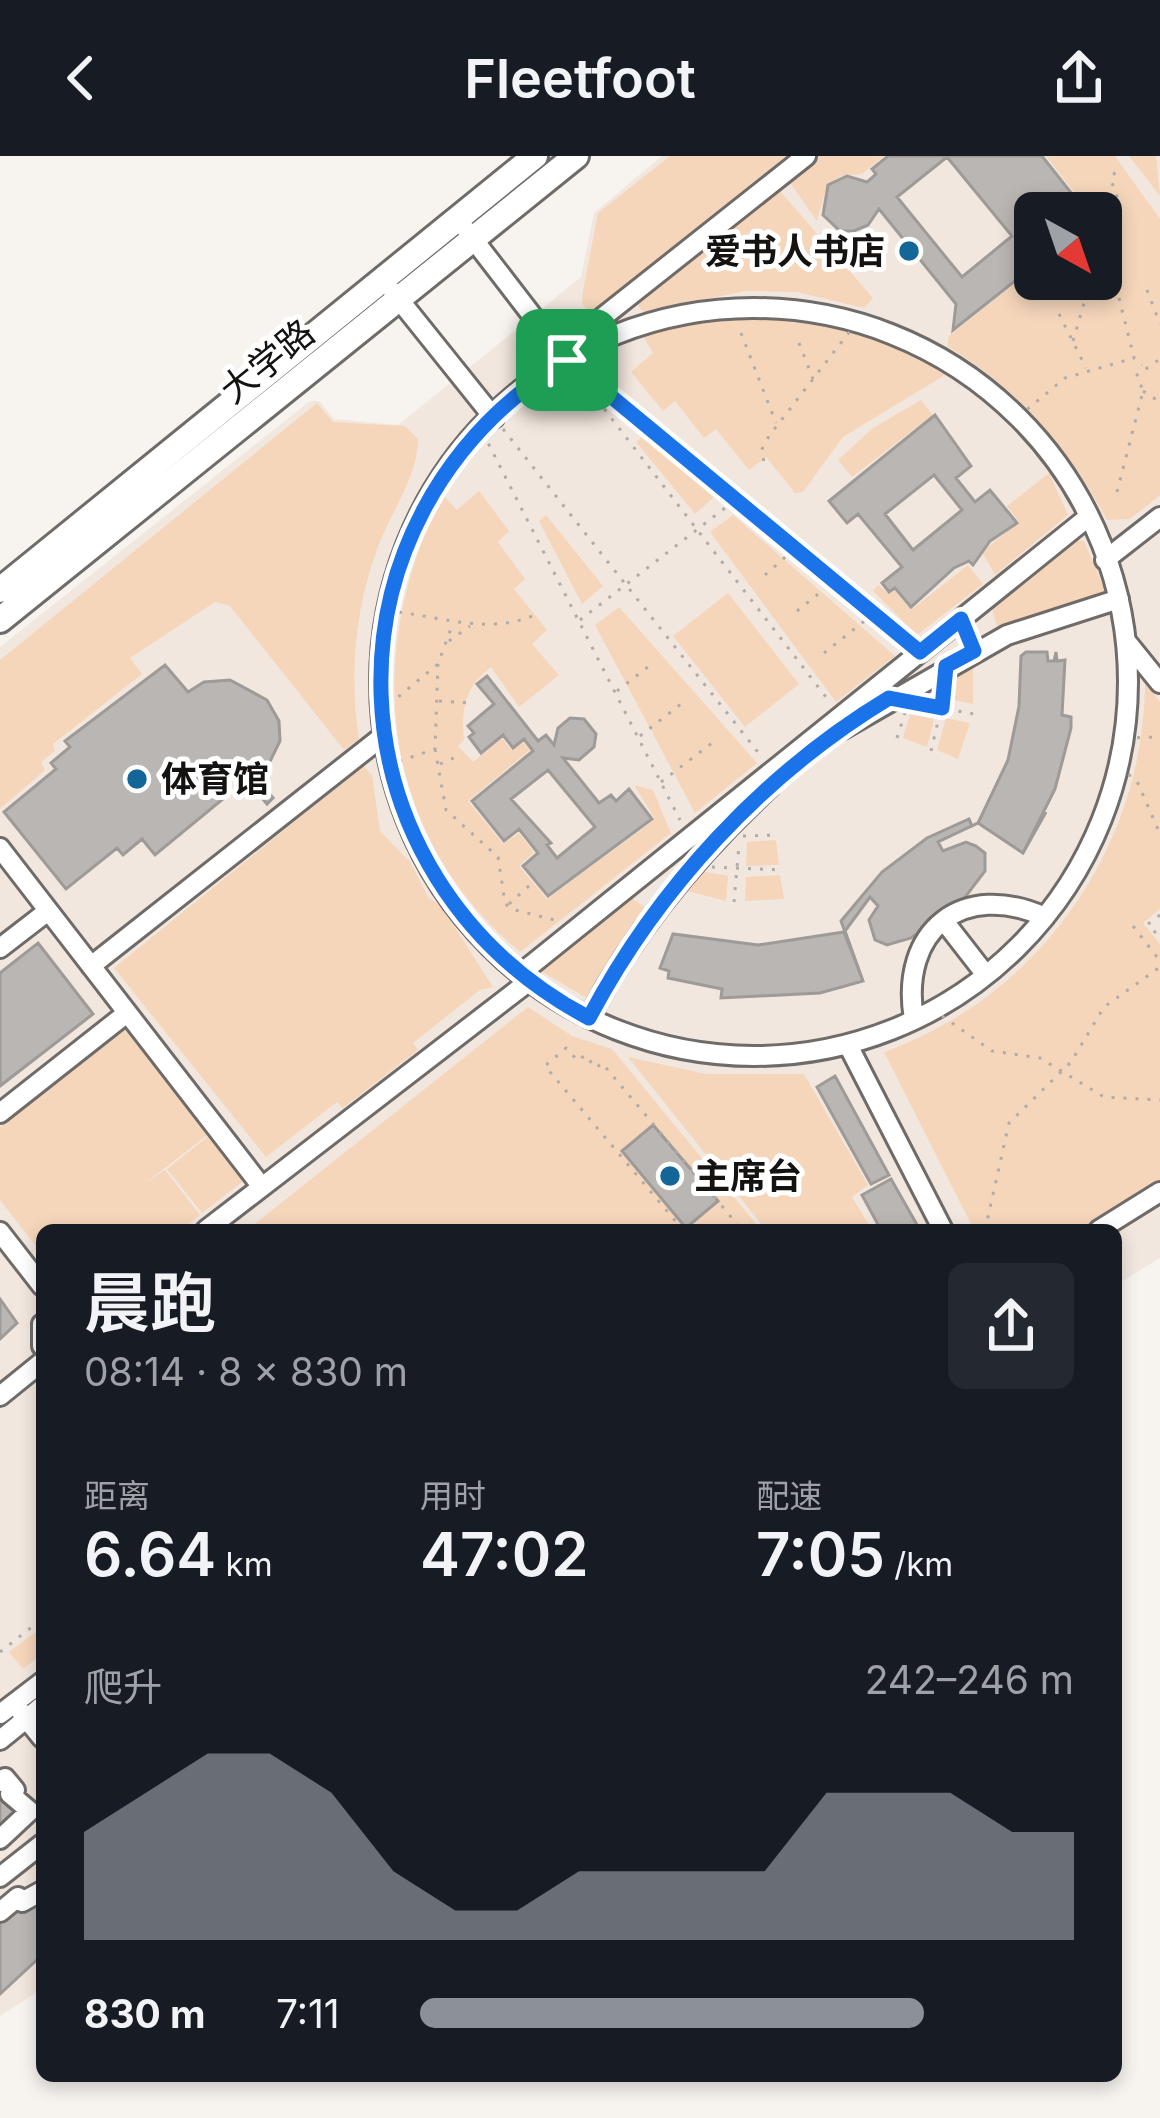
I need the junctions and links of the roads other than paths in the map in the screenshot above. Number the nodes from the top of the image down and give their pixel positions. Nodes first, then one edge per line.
1 (535, 156) edge
2 (576, 156) edge
3 (806, 156) edge
4 (457, 218) junction
5 (473, 239) junction
6 (382, 280) junction
7 (401, 300) junction
8 (563, 356) junction
9 (488, 424) junction
10 (1160, 517) edge
11 (1087, 518) junction
12 (1105, 560) junction
13 (0, 590) edge
14 (1119, 599) junction
15 (961, 619) junction
16 (0, 620) edge
17 (1126, 641) junction
18 (975, 655) junction
19 (1156, 671) edge
20 (383, 736) junction
21 (0, 848) edge
22 (645, 873) junction
23 (678, 890) junction
24 (48, 910) junction
25 (1045, 917) junction
26 (944, 922) junction
27 (0, 948) edge
28 (91, 966) junction
29 (986, 976) junction
30 (524, 978) junction
31 (127, 1013) junction
32 (589, 1018) junction
33 (914, 1019) junction
34 (848, 1045) junction
35 (0, 1113) edge
36 (262, 1187) junction
37 (1160, 1192) edge
38 (214, 1224) edge
39 (940, 1224) edge
40 (1109, 1224) edge
41 (0, 1232) edge
42 (36, 1278) edge
43 (36, 1367) edge
44 (0, 1396) edge
45 (21, 1710) edge
46 (0, 1740) edge
47 (0, 1782) edge
48 (0, 1839) edge
49 (36, 1849) edge
50 (0, 1877) edge
51 (36, 1895) edge
52 (0, 1912) edge

1 - 4 main road, 大学路
2 - 5 main road, 大学路
3 - 8 street
4 - 5 street
4 - 6 main road, 大学路
5 - 7 main road, 大学路
5 - 8 street
6 - 7 street
6 - 13 main road, 大学路
7 - 9 street
7 - 16 main road, 大学路
8 - 9 street
8 - 11 street
9 - 20 street
10 - 12 street
11 - 12 street
11 - 15 street
12 - 14 street
14 - 17 street
14 - 18 street
15 - 18 street
15 - 22 street
17 - 19 street
17 - 25 street
18 - 23 street
20 - 28 street
20 - 30 street
21 - 24 street
22 - 23 street
22 - 30 street
23 - 32 street
24 - 27 street
24 - 28 street
25 - 26 street
25 - 29 street
26 - 29 street
26 - 33 street
28 - 31 street
29 - 33 street
30 - 32 street
30 - 36 street
31 - 35 street
31 - 36 street
32 - 34 street
33 - 34 street
34 - 39 street
36 - 38 street
37 - 40 street
41 - 42 street
43 - 44 street
45 - 46 street
47 - 48 street
49 - 50 street
51 - 52 street

